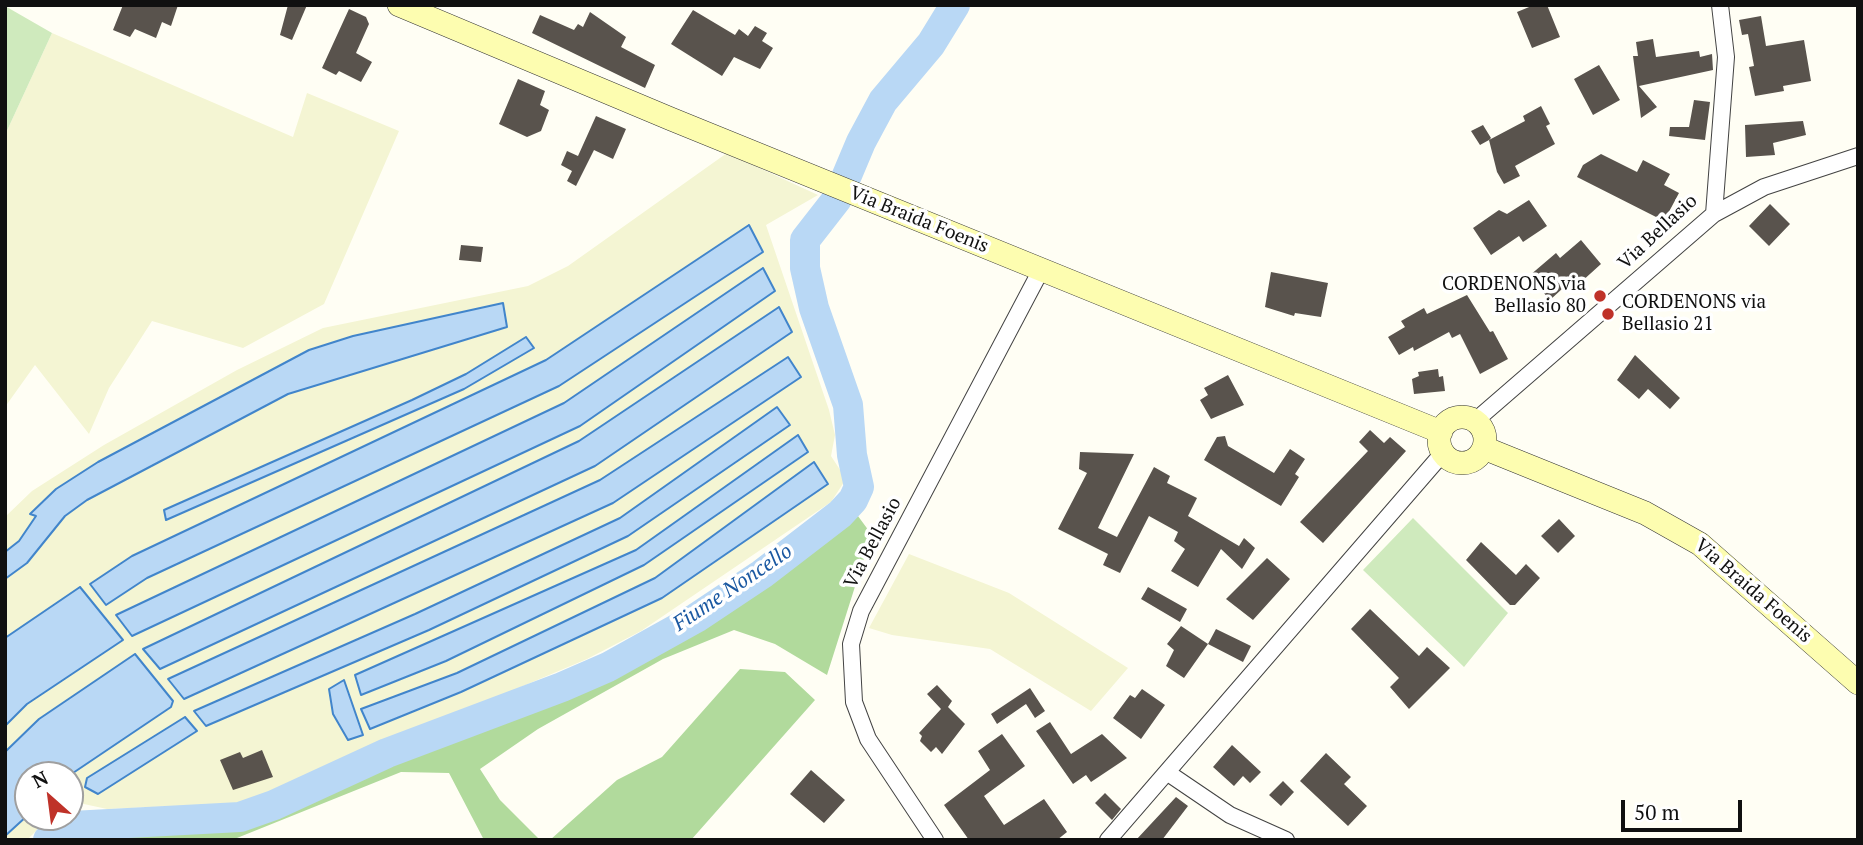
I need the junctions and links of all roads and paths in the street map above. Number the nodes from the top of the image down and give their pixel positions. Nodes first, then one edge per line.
1 (399, 5) edge
2 (1720, 5) edge
3 (1858, 156) edge
4 (1714, 214) junction
5 (1041, 270) junction
6 (1475, 421) junction
7 (1442, 443) junction
8 (1484, 448) junction
9 (1858, 683) edge
10 (1168, 773) junction
11 (935, 840) edge
12 (1108, 840) edge
13 (1286, 840) edge

1 - 5 street, Via Braida Foenis
2 - 4 street, Via Bellasio
3 - 4 street
4 - 6 street, Via Bellasio
5 - 7 street, Via Braida Foenis
5 - 11 street, Via Bellasio
6 - 7 street
6 - 8 street
7 - 8 street
7 - 10 street
8 - 9 street, Via Braida Foenis
10 - 12 street
10 - 13 street

